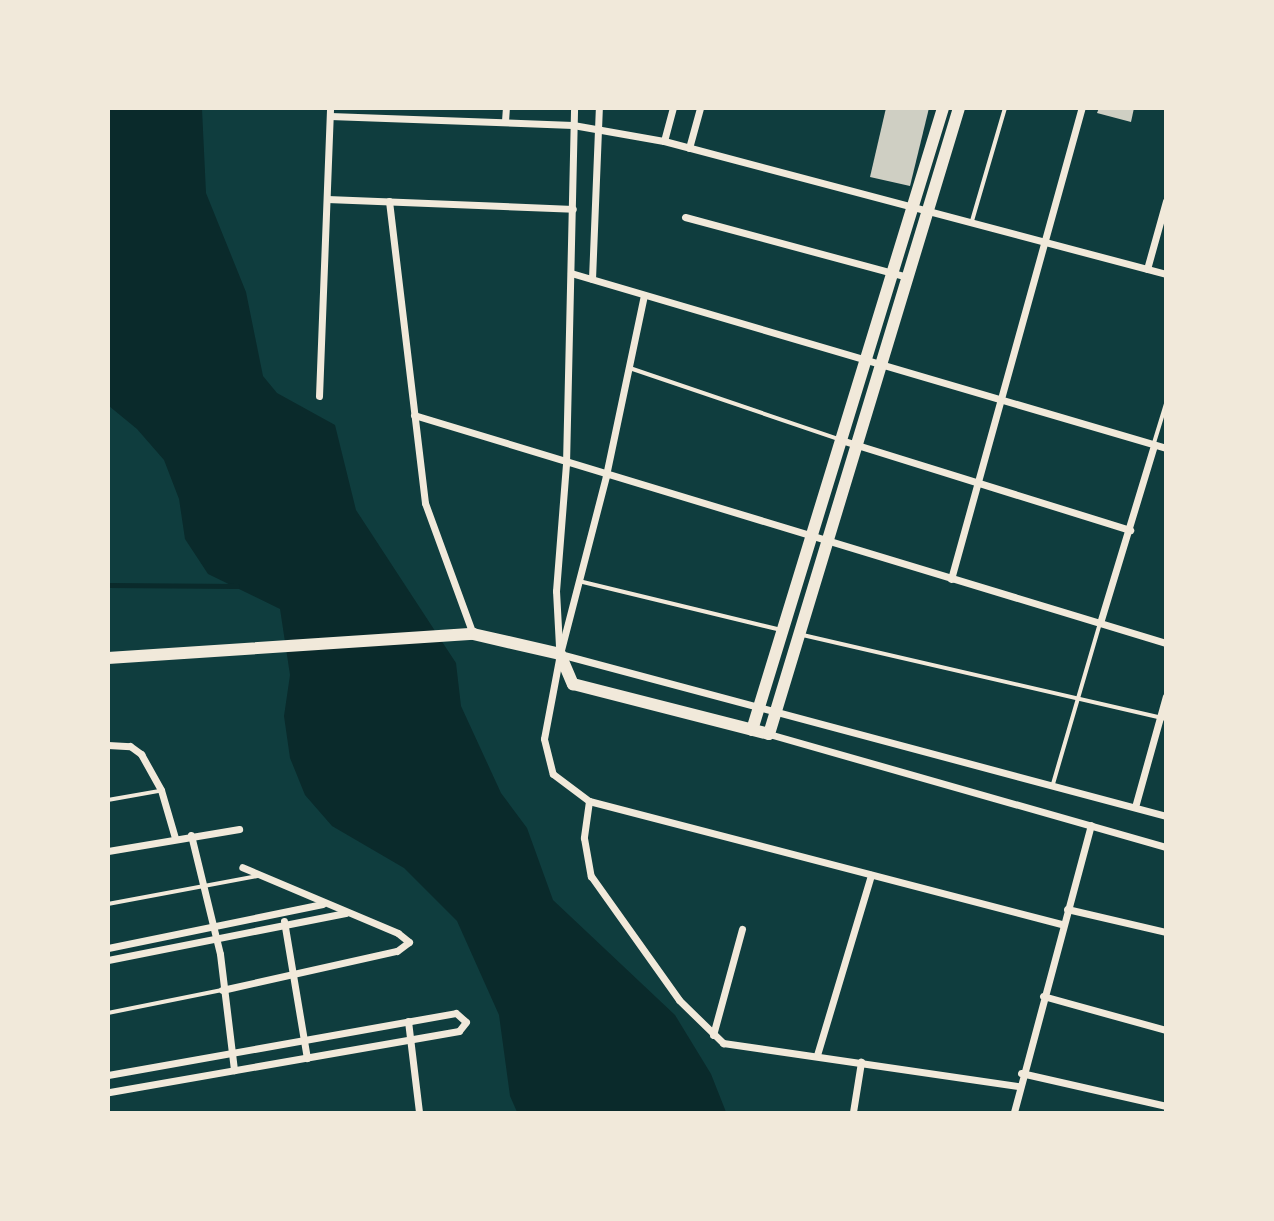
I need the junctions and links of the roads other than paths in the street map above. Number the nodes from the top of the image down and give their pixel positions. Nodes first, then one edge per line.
1 (506, 108) edge
2 (574, 108) edge
3 (599, 108) edge
4 (673, 108) edge
5 (700, 108) edge
6 (943, 108) edge
7 (959, 108) edge
8 (1005, 108) edge
9 (1082, 108) edge
10 (330, 112) edge
11 (505, 121) junction
12 (573, 125) junction
13 (596, 128) junction
14 (664, 141) junction
15 (690, 148) junction
16 (327, 199) junction
17 (389, 201) junction
18 (1166, 201) edge
19 (914, 205) junction
20 (573, 209) junction
21 (928, 209) junction
22 (685, 217) dead end
23 (972, 220) junction
24 (1045, 239) junction
25 (1147, 269) junction
26 (571, 273) junction
27 (892, 273) junction
28 (1166, 274) edge
29 (908, 277) junction
30 (592, 279) junction
31 (644, 296) junction
32 (866, 358) junction
33 (883, 363) junction
34 (629, 368) junction
35 (319, 396) dead end
36 (1001, 398) junction
37 (1166, 404) edge
38 (414, 415) junction
39 (841, 440) junction
40 (857, 444) junction
41 (1154, 444) junction
42 (1166, 448) edge
43 (566, 464) junction
44 (606, 476) junction
45 (978, 484) junction
46 (1130, 530) junction
47 (811, 535) junction
48 (825, 540) junction
49 (951, 579) junction
50 (579, 581) junction
51 (1100, 623) junction
52 (782, 630) junction
53 (473, 634) junction
54 (797, 634) junction
55 (1166, 643) edge
56 (560, 654) junction
57 (108, 658) edge
58 (1166, 696) edge
59 (1078, 698) junction
60 (761, 705) junction
61 (776, 709) junction
62 (1162, 719) edge
63 (752, 730) junction
64 (769, 734) junction
65 (108, 745) edge
66 (1054, 784) junction
67 (161, 790) junction
68 (108, 800) edge
69 (589, 801) junction
70 (1135, 807) junction
71 (1166, 816) edge
72 (1091, 825) junction
73 (239, 829) dead end
74 (191, 835) junction
75 (175, 838) junction
76 (1166, 847) edge
77 (108, 851) edge
78 (242, 867) dead end
79 (871, 875) junction
80 (262, 876) junction
81 (204, 886) junction
82 (108, 904) edge
83 (324, 904) junction
84 (1067, 909) junction
85 (283, 913) junction
86 (345, 913) junction
87 (1062, 924) junction
88 (285, 925) junction
89 (214, 926) junction
90 (742, 929) dead end
91 (1166, 932) edge
92 (154, 939) junction
93 (217, 939) junction
94 (108, 948) edge
95 (157, 950) junction
96 (108, 960) edge
97 (293, 973) junction
98 (222, 990) junction
99 (1042, 996) junction
100 (108, 1013) edge
101 (408, 1021) junction
102 (1166, 1030) edge
103 (713, 1035) junction
104 (410, 1039) junction
105 (303, 1040) junction
106 (231, 1053) junction
107 (817, 1055) junction
108 (307, 1058) junction
109 (861, 1062) junction
110 (234, 1070) junction
111 (1021, 1073) junction
112 (108, 1075) edge
113 (1019, 1086) junction
114 (108, 1092) edge
115 (1166, 1106) edge
116 (419, 1112) edge
117 (853, 1112) edge
118 (1014, 1112) edge

1 - 11 street
2 - 12 street
3 - 13 street
4 - 14 street
5 - 15 street
6 - 19 main road
7 - 21 main road
8 - 23 lane
9 - 24 street
10 - 11 street
10 - 16 street
11 - 12 street
12 - 13 street
12 - 20 street
13 - 14 street
13 - 30 street
14 - 15 street
15 - 19 street
16 - 17 street
16 - 35 street
17 - 20 street
17 - 38 street
18 - 25 street
19 - 21 street
19 - 27 main road
20 - 26 street
21 - 23 street
21 - 29 main road
22 - 27 street
23 - 24 street
24 - 25 street
24 - 36 street
25 - 28 street
26 - 30 street
26 - 43 street
27 - 29 street
27 - 32 main road
29 - 33 main road
30 - 31 street
31 - 32 street
31 - 34 street
32 - 33 street
32 - 39 main road
33 - 36 street
33 - 40 main road
34 - 39 lane
34 - 44 street
36 - 41 street
36 - 45 street
37 - 41 lane
38 - 43 street
38 - 53 street
39 - 40 street
39 - 47 main road
40 - 45 street
40 - 48 main road
41 - 42 street
41 - 46 street
43 - 44 street
43 - 56 street
44 - 47 street
44 - 50 street
45 - 46 street
45 - 49 street
46 - 51 street
47 - 48 street
47 - 52 main road
48 - 49 street
48 - 54 main road
49 - 51 street
50 - 52 lane
50 - 56 street
51 - 55 street
51 - 59 lane
52 - 60 main road
53 - 56 main road
53 - 57 main road
54 - 59 lane
54 - 61 main road
56 - 60 street
56 - 63 main road
56 - 69 street
58 - 62 street
59 - 62 lane
59 - 66 lane
60 - 61 street
60 - 63 main road
61 - 64 main road
61 - 66 street
62 - 70 street
63 - 64 main road
64 - 72 street
65 - 67 street
66 - 70 street
67 - 68 lane
67 - 75 street
69 - 79 street
69 - 103 street
70 - 71 street
72 - 76 street
72 - 84 street
73 - 74 street
74 - 75 street
74 - 81 street
75 - 77 street
78 - 80 street
79 - 87 street
79 - 107 street
80 - 81 lane
80 - 83 street
81 - 82 lane
81 - 89 street
83 - 85 street
83 - 86 street
84 - 87 street
84 - 91 street
85 - 88 street
85 - 89 street
86 - 88 street
86 - 97 street
87 - 99 street
88 - 93 street
88 - 97 street
89 - 92 street
89 - 93 street
90 - 103 street
92 - 94 street
92 - 95 street
93 - 95 street
93 - 98 street
95 - 96 street
97 - 98 street
97 - 105 street
98 - 100 lane
98 - 106 street
99 - 102 street
99 - 111 street
101 - 104 street
101 - 104 street
101 - 105 street
103 - 107 street
104 - 108 street
104 - 116 street
105 - 106 street
105 - 108 street
106 - 110 street
106 - 112 street
107 - 109 street
108 - 110 street
109 - 113 street
109 - 117 street
110 - 114 street
111 - 113 street
111 - 115 street
113 - 118 street

